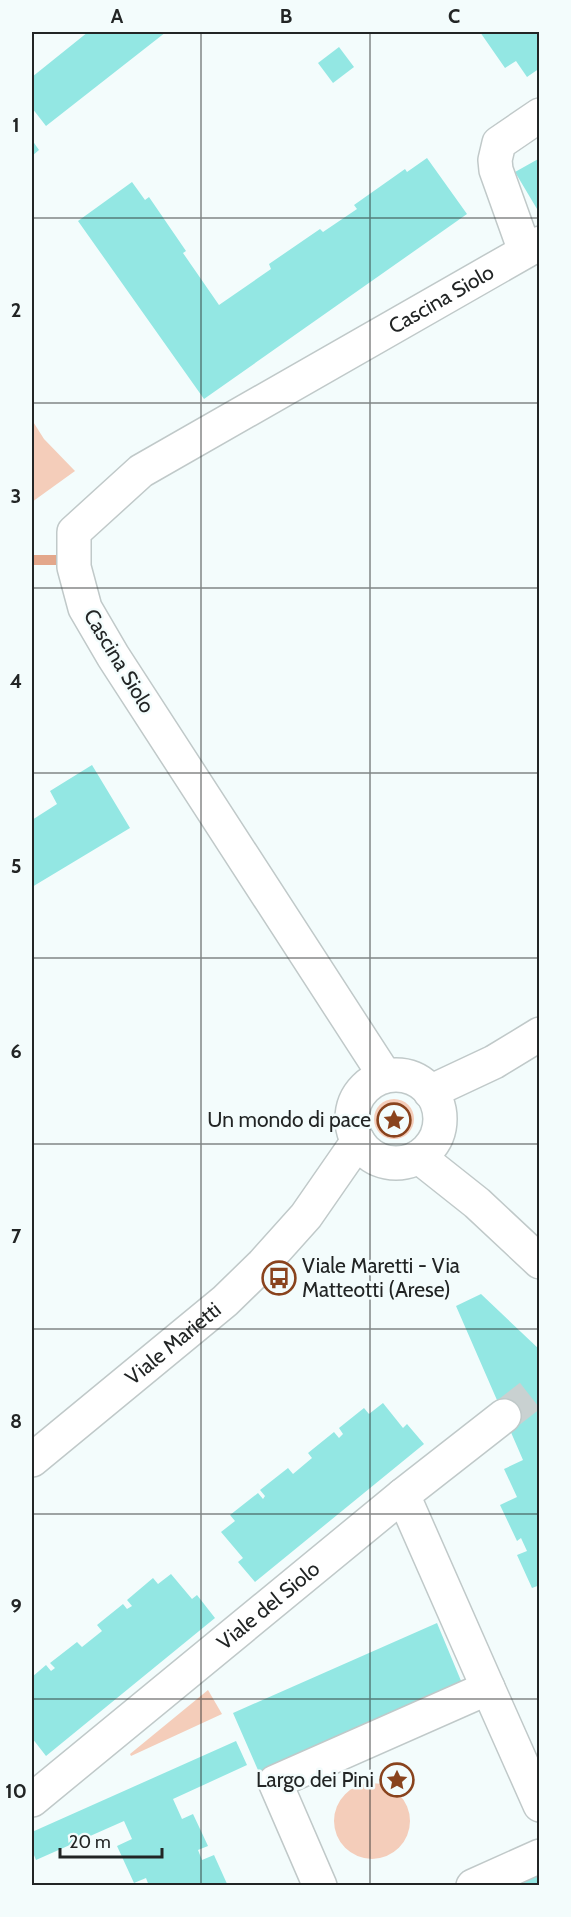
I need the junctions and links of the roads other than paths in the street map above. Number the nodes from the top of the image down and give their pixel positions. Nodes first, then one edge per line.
1 (540, 115) edge
2 (532, 247) edge
3 (540, 1034) edge
4 (385, 1076) junction
5 (431, 1125) junction
6 (367, 1150) junction
7 (540, 1262) edge
8 (504, 1416) tunnel mouth
9 (32, 1460) edge
10 (403, 1496) junction
11 (488, 1688) junction
12 (32, 1800) edge
13 (540, 1805) edge
14 (540, 1856) edge
15 (320, 1886) edge
16 (473, 1886) edge

1 - 2 street, Cascina Siolo
2 - 4 street, Cascina Siolo
3 - 5 street
4 - 5 street
4 - 6 street
5 - 6 street
5 - 7 street
6 - 9 street, Viale Marietti
8 - 10 street, Viale del Siolo
10 - 11 street
10 - 12 street, Viale del Siolo
11 - 13 street
11 - 15 street
14 - 16 street

